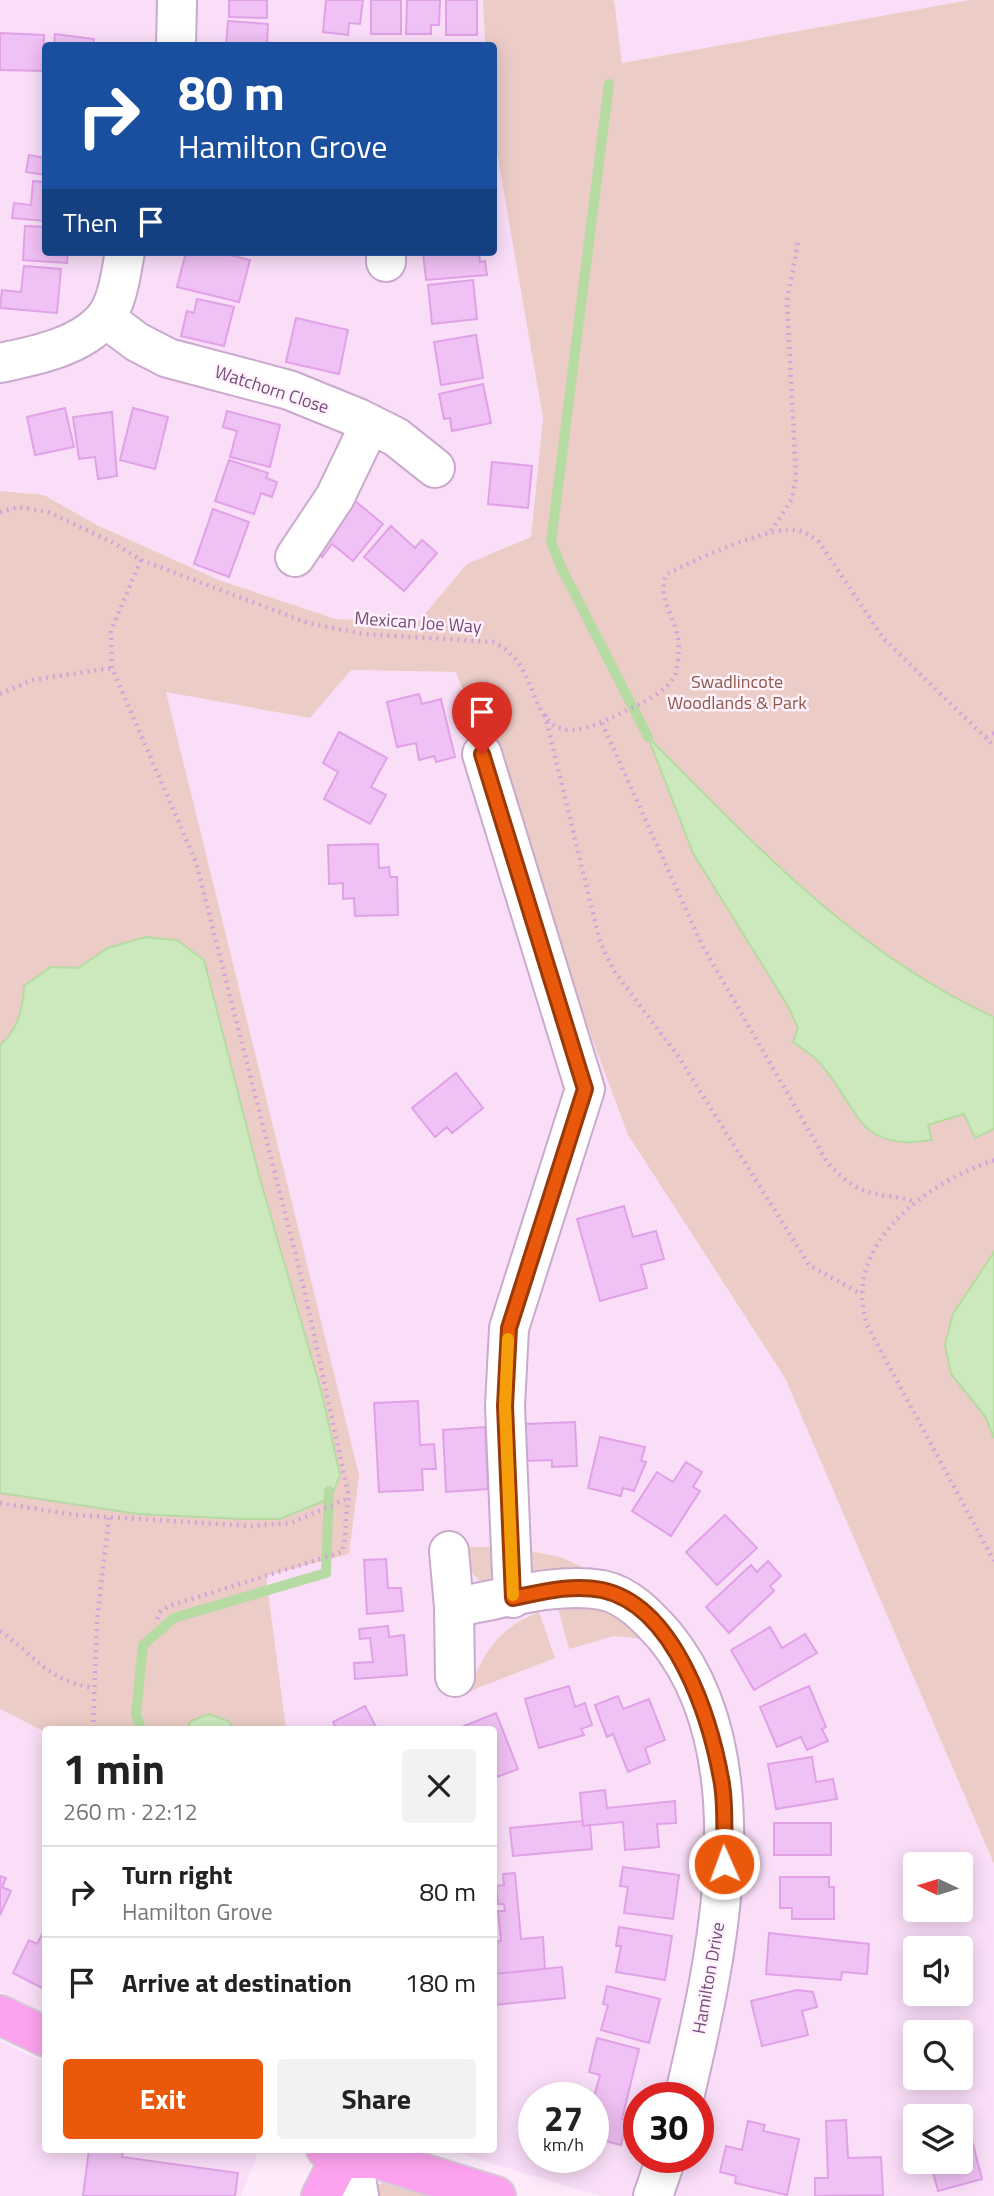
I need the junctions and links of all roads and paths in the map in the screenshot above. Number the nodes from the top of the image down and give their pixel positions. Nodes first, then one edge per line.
1 (177, 0) edge
2 (176, 42) edge
3 (798, 242) dead end
4 (124, 256) edge
5 (105, 318) junction
6 (0, 363) edge
7 (370, 424) junction
8 (435, 468) dead end
9 (0, 512) edge
10 (770, 531) junction
11 (295, 557) dead end
12 (141, 559) junction
13 (112, 668) junction
14 (0, 694) edge
15 (544, 715) junction
16 (603, 723) junction
17 (994, 733) edge
18 (986, 737) junction
19 (994, 746) edge
20 (482, 754) dead end
21 (994, 1160) edge
22 (915, 1202) junction
23 (861, 1294) junction
24 (348, 1498) junction
25 (0, 1503) edge
26 (109, 1517) junction
27 (449, 1551) dead end
28 (994, 1562) edge
29 (513, 1598) junction
30 (454, 1607) junction
31 (155, 1624) dead end
32 (0, 1630) edge
33 (455, 1677) dead end
34 (94, 1688) junction
35 (93, 1726) edge
36 (0, 2015) edge
37 (42, 2035) edge
38 (688, 2082) edge
39 (340, 2156) edge
40 (399, 2158) edge
41 (661, 2173) edge
42 (321, 2196) edge
43 (359, 2196) edge
44 (496, 2196) edge
45 (653, 2196) edge

1 - 2 street
3 - 10 path
4 - 5 street
5 - 6 street
5 - 7 street, Watchorn Close
7 - 8 street, Watchorn Close
7 - 11 street
9 - 12 path, Mexican Joe Way
10 - 16 path
10 - 18 path
12 - 13 path
12 - 15 path, Mexican Joe Way
13 - 14 path
13 - 24 path
15 - 16 path
15 - 23 path, Mexican Joe Way
16 - 22 path
17 - 18 path
18 - 19 path
20 - 29 street
21 - 22 path
22 - 23 path
23 - 28 path
24 - 26 path
24 - 31 path
25 - 26 path
26 - 34 path
27 - 30 street
29 - 30 street, Hamilton Drive
29 - 38 street, Hamilton Drive
30 - 33 street
32 - 34 path
34 - 35 path
36 - 37 main road
39 - 40 main road
39 - 42 main road
39 - 43 street
40 - 44 main road
41 - 45 street

